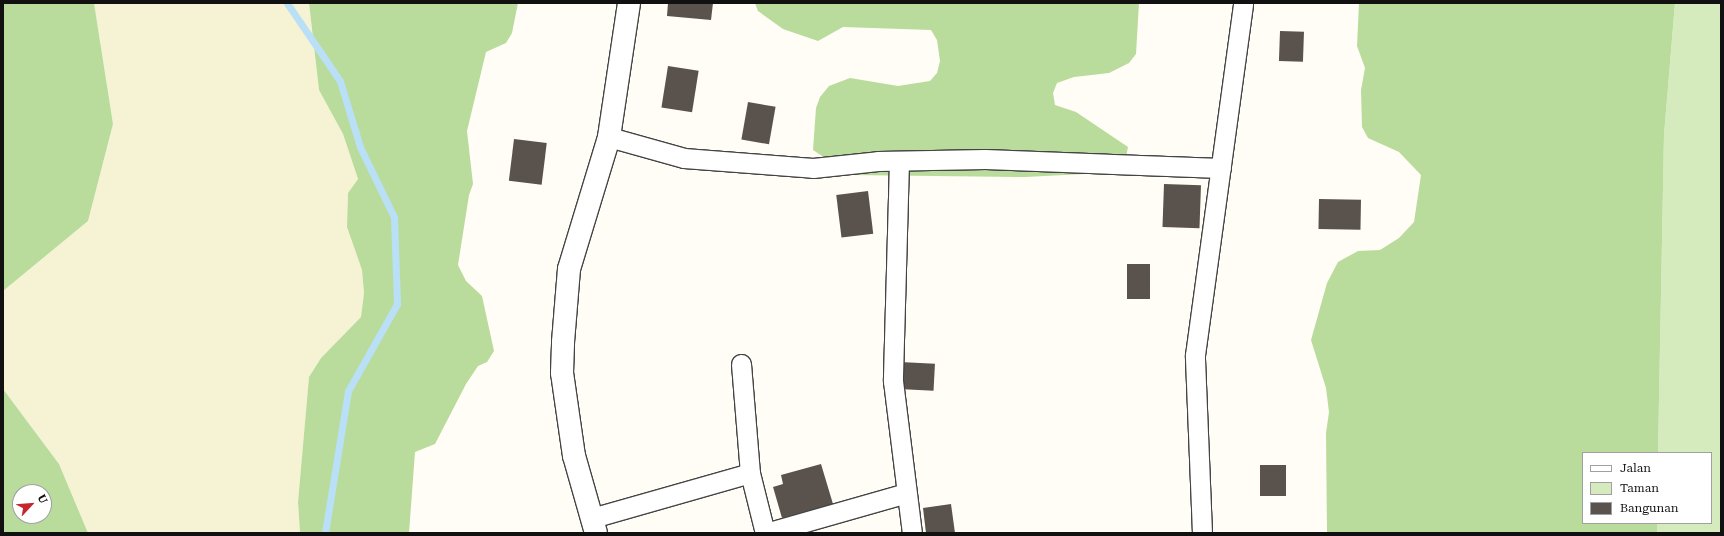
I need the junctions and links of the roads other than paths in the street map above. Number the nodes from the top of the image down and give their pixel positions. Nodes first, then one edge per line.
1 (629, 3) edge
2 (1243, 3) edge
3 (609, 137) junction
4 (899, 161) junction
5 (1222, 168) junction
6 (741, 364) dead end
7 (750, 473) junction
8 (906, 493) junction
9 (594, 526) edge
10 (766, 533) edge
11 (912, 533) edge
12 (1202, 533) edge

1 - 3 street
2 - 5 street
3 - 4 street
3 - 9 street
4 - 5 street
4 - 8 street
5 - 12 street
6 - 7 street
7 - 9 street
7 - 10 street
8 - 10 street
8 - 11 street

